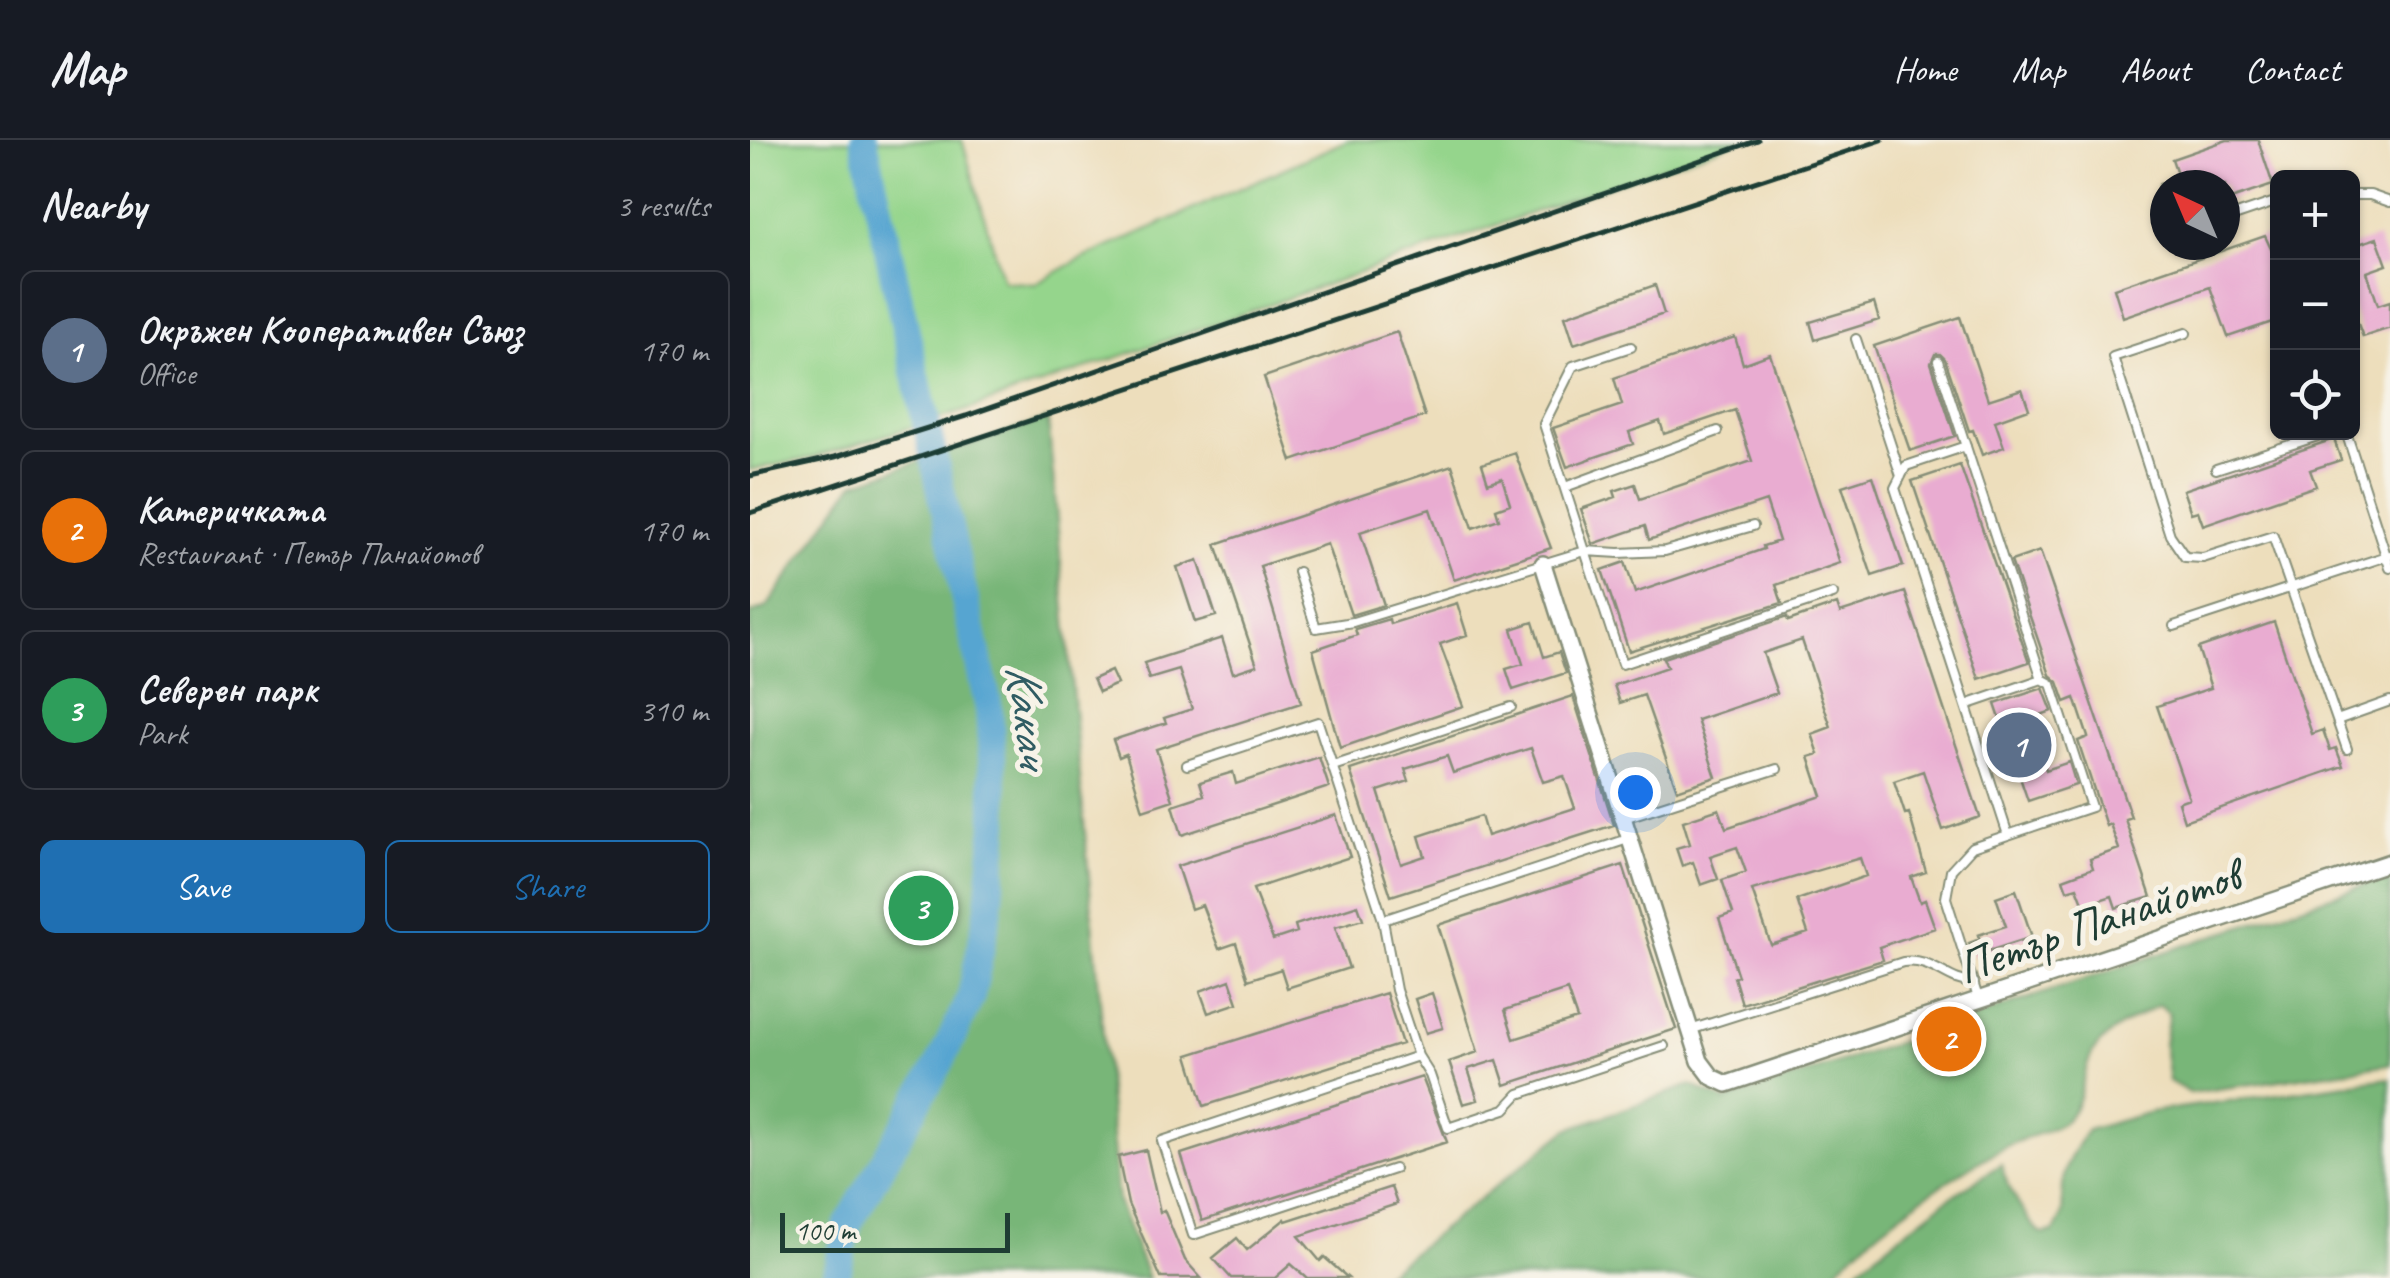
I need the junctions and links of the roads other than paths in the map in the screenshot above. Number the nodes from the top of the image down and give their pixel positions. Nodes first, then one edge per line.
1 (2360, 195) edge
2 (2390, 202) edge
3 (2270, 204) edge
4 (2240, 214) edge
5 (2186, 333) dead end
6 (1856, 339) dead end
7 (1631, 347) dead end
8 (1938, 362) dead end
9 (1718, 430) dead end
10 (2306, 440) edge
11 (2349, 440) edge
12 (1966, 446) junction
13 (2216, 470) dead end
14 (1901, 476) junction
15 (1564, 487) junction
16 (1754, 526) dead end
17 (1585, 550) junction
18 (2388, 556) edge
19 (1543, 564) junction
20 (2390, 568) edge
21 (1298, 572) dead end
22 (2291, 588) junction
23 (1833, 594) dead end
24 (2174, 626) dead end
25 (2042, 679) junction
26 (2390, 701) edge
27 (1966, 704) junction
28 (1511, 707) dead end
29 (2337, 720) junction
30 (2347, 749) dead end
31 (1187, 765) dead end
32 (1333, 766) junction
33 (1777, 768) dead end
34 (1624, 818) junction
35 (2008, 835) junction
36 (1631, 838) junction
37 (2390, 862) edge
38 (1383, 920) junction
39 (1974, 983) junction
40 (1979, 1000) junction
41 (1690, 1030) junction
42 (1664, 1046) dead end
43 (1418, 1056) junction
44 (1394, 1169) dead end

1 - 2 lane
3 - 4 lane
5 - 22 lane
6 - 14 lane
7 - 15 lane
8 - 12 lane
9 - 15 lane
10 - 13 lane
11 - 18 lane
12 - 14 lane
12 - 25 lane
14 - 27 lane
15 - 17 lane
16 - 17 lane
17 - 19 lane
17 - 23 lane
18 - 20 lane
18 - 22 lane
19 - 21 lane
19 - 34 street, Петър Панайотов
22 - 24 lane
22 - 29 lane
25 - 27 lane
25 - 35 lane
26 - 29 lane
27 - 35 lane
28 - 32 lane
29 - 30 lane
31 - 32 lane
32 - 38 lane
33 - 34 lane
34 - 36 street, Петър Панайотов
35 - 39 lane
36 - 38 lane
36 - 41 street, Петър Панайотов
37 - 40 street, Петър Панайотов
38 - 43 lane
39 - 40 lane
39 - 41 lane
40 - 41 street, Петър Панайотов
42 - 43 lane
43 - 44 lane

